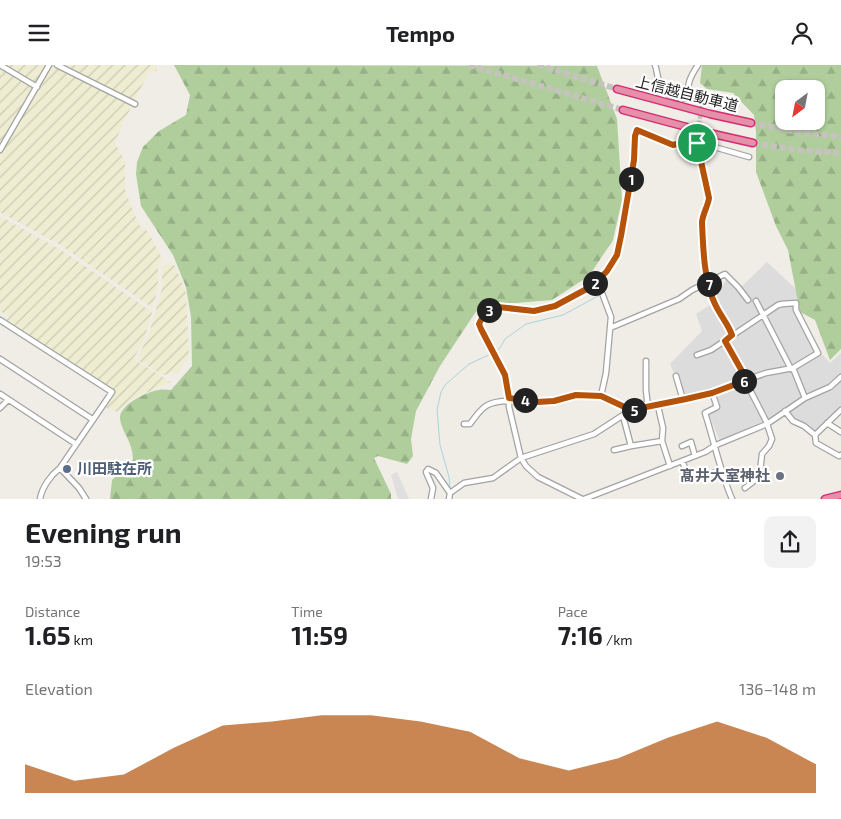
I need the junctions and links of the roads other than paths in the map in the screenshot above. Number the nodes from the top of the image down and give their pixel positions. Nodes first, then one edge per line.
1 (0, 65) edge
2 (48, 65) edge
3 (56, 65) edge
4 (655, 65) edge
5 (698, 65) edge
6 (37, 87) junction
7 (618, 89) tunnel mouth
8 (689, 99) junction
9 (135, 103) dead end
10 (702, 104) dead end
11 (623, 110) tunnel mouth
12 (751, 123) tunnel mouth
13 (697, 140) junction
14 (753, 143) tunnel mouth
15 (0, 150) edge
16 (749, 157) dead end
17 (601, 277) junction
18 (708, 282) junction
19 (748, 300) dead end
20 (756, 301) dead end
21 (764, 315) junction
22 (0, 319) edge
23 (610, 329) junction
24 (732, 335) junction
25 (725, 341) junction
26 (697, 355) dead end
27 (0, 359) edge
28 (646, 361) dead end
29 (792, 369) junction
30 (676, 376) dead end
31 (841, 377) edge
32 (747, 380) junction
33 (712, 393) junction
34 (0, 394) edge
35 (601, 396) junction
36 (805, 398) junction
37 (509, 399) junction
38 (8, 400) junction
39 (683, 400) junction
40 (658, 406) junction
41 (648, 408) junction
42 (0, 409) edge
43 (841, 409) edge
44 (631, 410) junction
45 (785, 411) junction
46 (623, 416) junction
47 (92, 419) junction
48 (827, 423) junction
49 (464, 424) dead end
50 (767, 424) junction
51 (841, 432) edge
52 (815, 435) junction
53 (662, 441) junction
54 (76, 444) junction
55 (716, 445) junction
56 (631, 446) junction
57 (682, 446) dead end
58 (614, 451) dead end
59 (841, 455) edge
60 (695, 456) junction
61 (521, 458) junction
62 (682, 461) junction
63 (670, 466) junction
64 (60, 468) junction
65 (721, 469) junction
66 (688, 475) dead end
67 (708, 476) dead end
68 (745, 487) dead end
69 (450, 493) junction
70 (841, 495) edge
71 (40, 499) edge
72 (86, 499) edge
73 (431, 499) edge
74 (449, 499) edge
75 (586, 499) edge
76 (732, 499) edge
77 (830, 499) edge

1 - 6 street
2 - 6 street
3 - 9 street
4 - 8 street
5 - 8 street
6 - 15 street
7 - 12 highway, 上信越自動車道
8 - 10 street
11 - 14 highway, 上信越自動車道
13 - 16 street
13 - 17 street
13 - 18 street
17 - 23 street
17 - 37 street
18 - 19 street
18 - 23 street
18 - 24 street
20 - 21 street
21 - 24 street
21 - 29 street
21 - 29 street
22 - 47 street
23 - 35 street
24 - 25 street
25 - 26 street
25 - 32 street
27 - 47 street
28 - 41 street
29 - 32 street
29 - 36 street
30 - 39 street
31 - 36 street
32 - 33 street
32 - 50 street
33 - 39 street
33 - 55 street
34 - 38 street
35 - 37 street
35 - 44 street
36 - 45 street
37 - 49 street
37 - 61 street
38 - 42 street
38 - 54 street
39 - 40 street
40 - 41 street
40 - 53 street
41 - 44 street
43 - 48 street
44 - 46 street
45 - 50 street
45 - 52 street
46 - 56 street
46 - 61 street
47 - 54 street
48 - 51 street
48 - 52 street
50 - 55 street
50 - 68 street
52 - 59 street
53 - 56 street
53 - 63 street
54 - 64 street
55 - 60 street
55 - 65 street
56 - 58 street
57 - 60 street
60 - 62 street
61 - 69 street
61 - 75 street
62 - 63 street
62 - 66 street
63 - 75 street
64 - 71 street
64 - 72 street
65 - 67 street
65 - 76 street
69 - 73 street
69 - 74 street
70 - 77 highway

